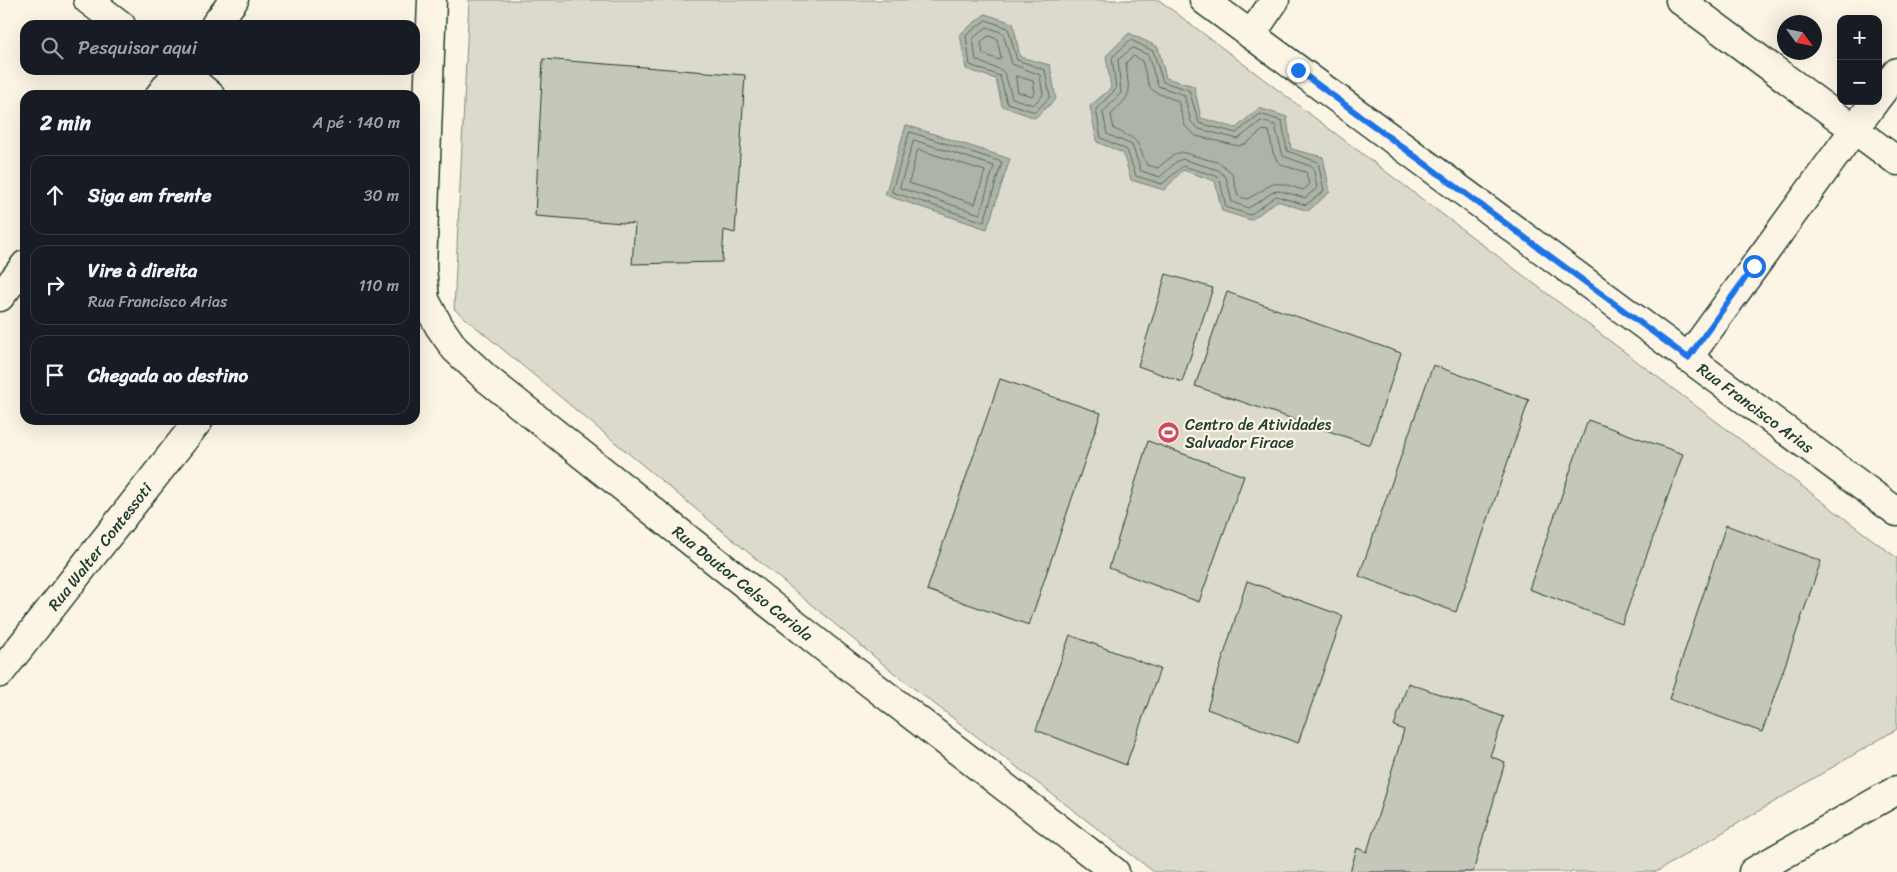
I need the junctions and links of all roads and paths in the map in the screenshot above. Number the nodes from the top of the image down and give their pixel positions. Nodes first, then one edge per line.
1 (88, 0) edge
2 (234, 0) edge
3 (432, 0) edge
4 (1204, 0) edge
5 (1275, 0) edge
6 (1680, 0) edge
7 (114, 20) edge
8 (219, 20) edge
9 (1251, 35) junction
10 (1897, 72) edge
11 (176, 75) edge
12 (186, 75) edge
13 (164, 90) edge
14 (204, 90) edge
15 (1882, 92) edge
16 (1872, 105) edge
17 (1854, 129) junction
18 (1897, 161) edge
19 (420, 226) edge
20 (20, 271) edge
21 (420, 274) edge
22 (0, 297) edge
23 (1688, 358) junction
24 (195, 425) edge
25 (1897, 512) edge
26 (0, 673) edge
27 (1897, 790) edge
28 (1115, 872) edge
29 (1753, 872) edge

1 - 7 street
2 - 8 street
3 - 19 street, Rua Doutor Celso Cariola
4 - 9 street, Rua Francisco Arias
5 - 9 street
6 - 17 street
9 - 23 street, Rua Francisco Arias
10 - 15 street
11 - 13 street
12 - 14 street
16 - 17 street
17 - 18 street
17 - 23 street
20 - 22 street
21 - 28 street, Rua Doutor Celso Cariola
23 - 25 street, Rua Francisco Arias
24 - 26 street, Rua Walter Contessoti
27 - 29 street

